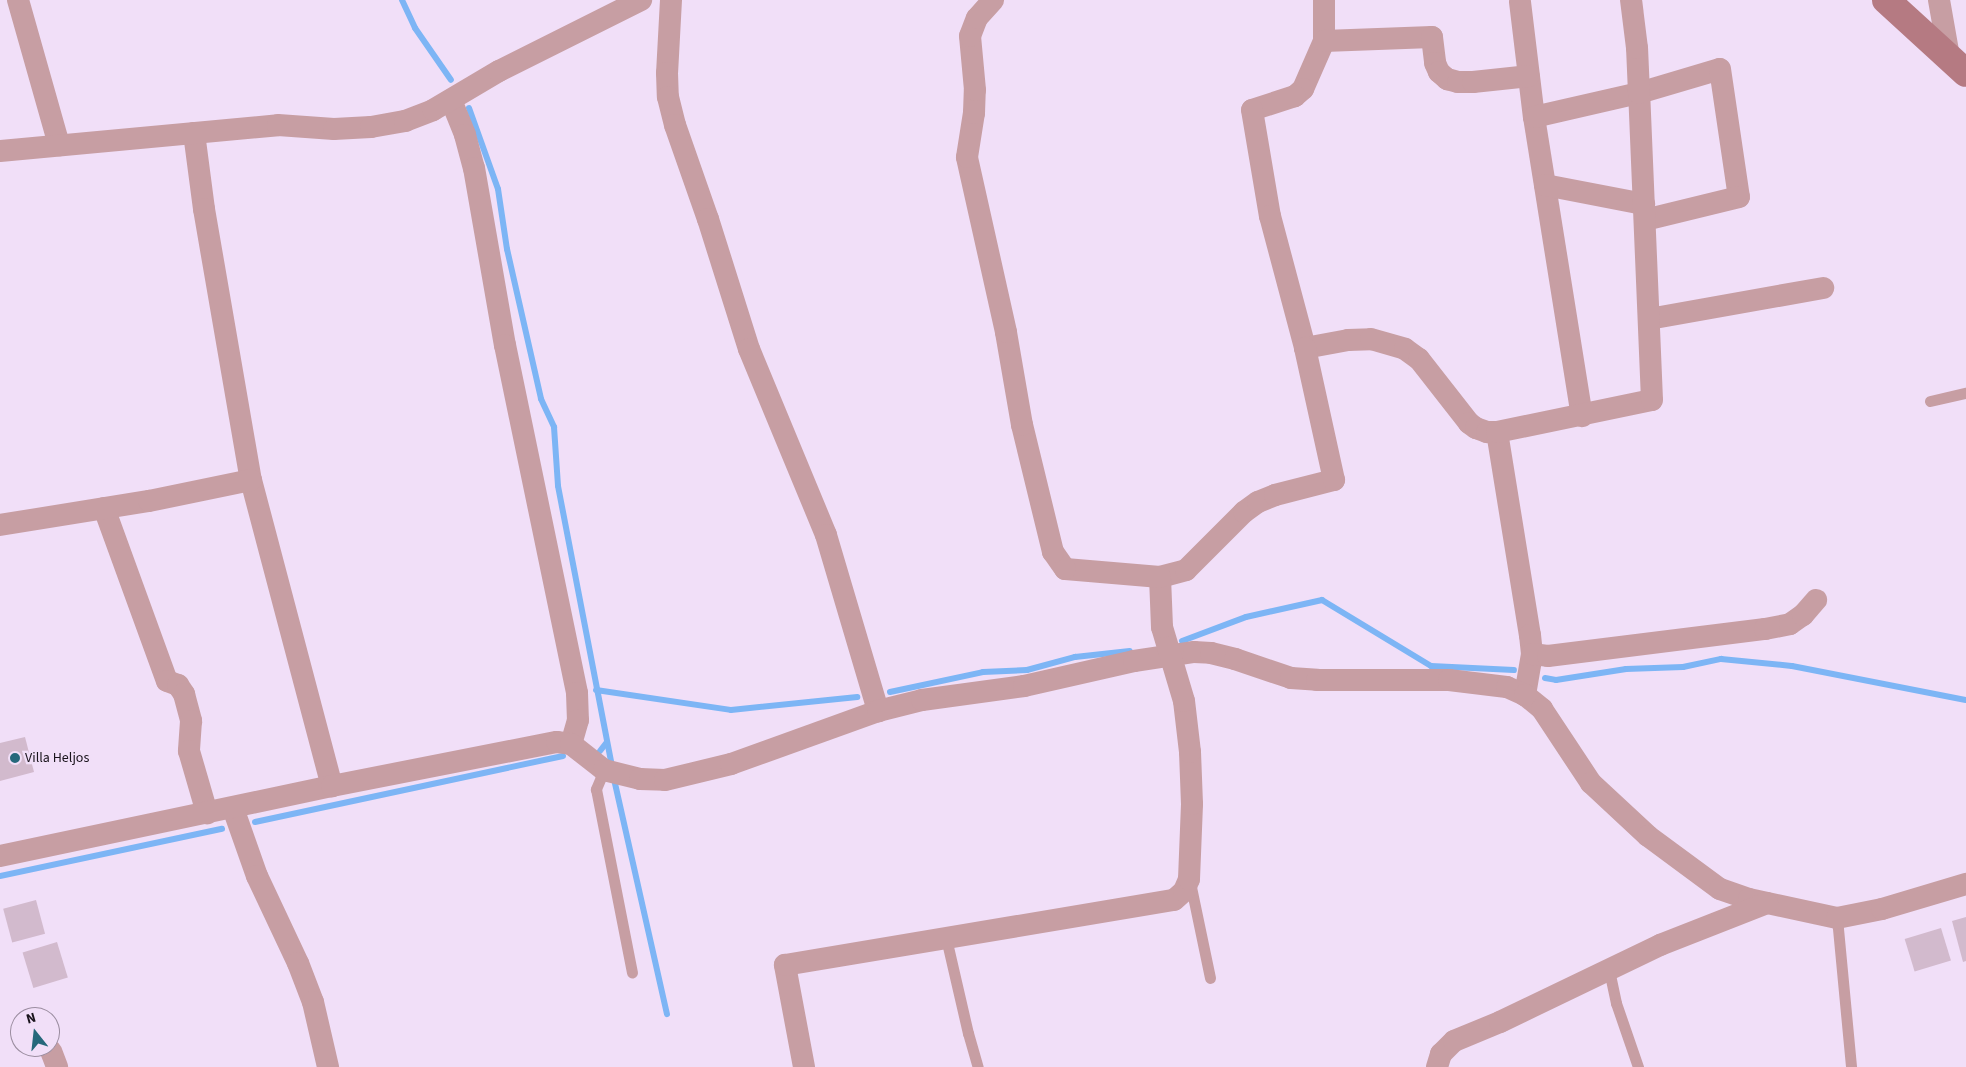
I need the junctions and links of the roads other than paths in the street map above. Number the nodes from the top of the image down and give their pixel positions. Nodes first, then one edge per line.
1 (18, 0) edge
2 (641, 0) edge
3 (671, 0) edge
4 (993, 0) edge
5 (1324, 0) edge
6 (1630, 0) edge
7 (1886, 0) edge
8 (1939, 0) edge
9 (1520, 2) dead end
10 (1324, 41) junction
11 (1957, 65) edge
12 (1529, 76) junction
13 (1639, 93) junction
14 (451, 100) junction
15 (1534, 117) junction
16 (194, 133) junction
17 (59, 145) junction
18 (0, 151) edge
19 (1545, 185) junction
20 (1644, 212) junction
21 (1824, 288) dead end
22 (1649, 319) junction
23 (1305, 348) junction
24 (1966, 392) edge
25 (1930, 401) dead end
26 (1582, 416) junction
27 (1498, 432) junction
28 (252, 480) junction
29 (104, 508) junction
30 (0, 524) edge
31 (1160, 577) junction
32 (1816, 600) dead end
33 (1532, 654) junction
34 (1170, 656) junction
35 (1525, 695) junction
36 (878, 711) junction
37 (571, 744) junction
38 (604, 770) junction
39 (332, 786) junction
40 (233, 808) junction
41 (207, 813) junction
42 (0, 856) edge
43 (1189, 879) junction
44 (1966, 884) edge
45 (1767, 903) junction
46 (1837, 918) junction
47 (946, 938) junction
48 (1609, 970) junction
49 (632, 973) dead end
50 (1210, 978) dead end
51 (328, 1067) edge
52 (804, 1067) edge
53 (978, 1067) edge
54 (1437, 1067) edge
55 (1638, 1067) edge
56 (1851, 1067) edge

1 - 17 street
2 - 14 street
3 - 36 street
4 - 31 street
5 - 10 street
6 - 13 street
7 - 11 street
8 - 11 street
9 - 12 street
10 - 12 street
10 - 23 street
12 - 15 street
13 - 15 street
13 - 20 street
13 - 20 street
14 - 16 street
14 - 37 street
15 - 19 street
16 - 17 street
16 - 28 street
17 - 18 street
19 - 20 street
19 - 26 street
20 - 22 street
21 - 22 street
22 - 26 street
23 - 27 street
23 - 31 street
24 - 25 lane
26 - 27 street
27 - 33 street
28 - 29 street
28 - 39 street
29 - 30 street
29 - 41 street
31 - 34 street
32 - 33 street
33 - 35 street
34 - 35 street
34 - 36 street
34 - 43 street
35 - 45 street
36 - 38 street
37 - 38 street
37 - 39 street
38 - 49 lane
39 - 40 street
40 - 41 street
40 - 51 street
41 - 42 street
43 - 47 street
43 - 50 lane
44 - 46 street
45 - 46 street
45 - 48 street
46 - 56 lane
47 - 52 street
47 - 53 lane
48 - 54 street
48 - 55 lane

